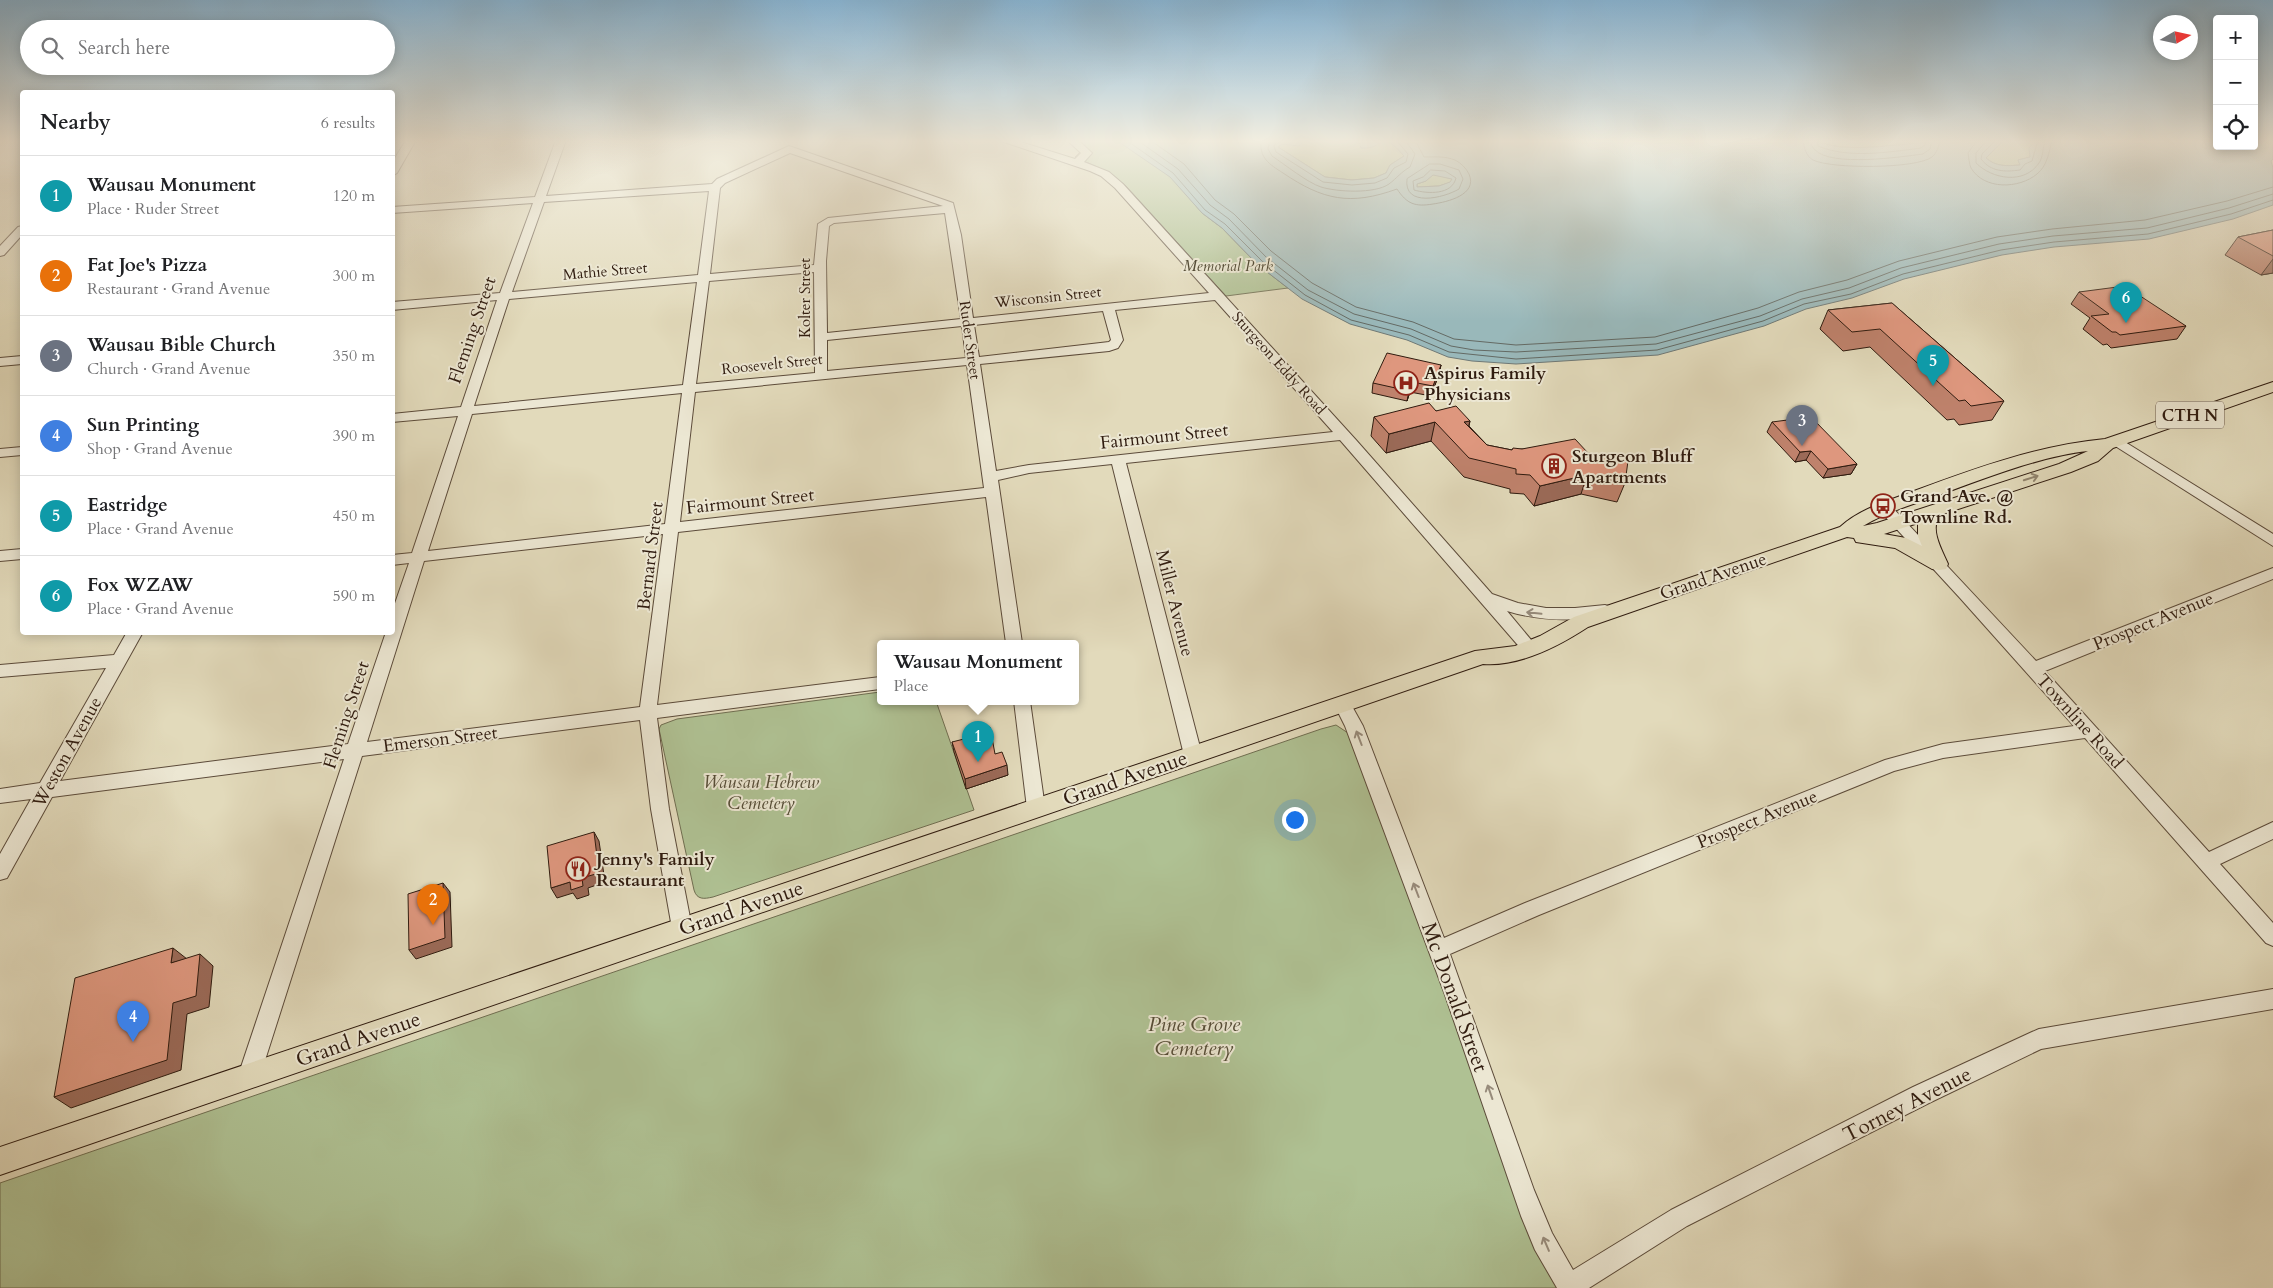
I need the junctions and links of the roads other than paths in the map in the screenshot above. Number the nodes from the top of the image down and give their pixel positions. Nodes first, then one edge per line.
1 (538, 200) edge
2 (540, 200) edge
3 (714, 200) edge
4 (936, 200) edge
5 (1132, 200) edge
6 (950, 209) junction
7 (395, 210) edge
8 (826, 222) joint
9 (20, 230) edge
10 (0, 253) edge
11 (820, 268) junction
12 (705, 278) junction
13 (504, 296) junction
14 (1218, 296) junction
15 (395, 306) edge
16 (1108, 308) junction
17 (968, 322) junction
18 (820, 337) junction
19 (20, 360) edge
20 (0, 362) edge
21 (973, 362) junction
22 (821, 376) junction
23 (2273, 387) edge
24 (690, 388) junction
25 (467, 411) junction
26 (395, 418) edge
27 (1343, 435) junction
28 (2112, 442) junction
29 (20, 451) edge
30 (0, 453) edge
31 (1118, 460) junction
32 (991, 484) junction
33 (1885, 508) junction
34 (1935, 510) junction
35 (1899, 522) junction
36 (672, 529) junction
37 (1840, 533) junction
38 (2273, 541) edge
39 (20, 554) edge
40 (0, 556) edge
41 (420, 557) junction
42 (395, 560) edge
43 (1939, 564) junction
44 (2273, 573) edge
45 (1485, 597) junction
46 (1618, 610) junction
47 (395, 632) edge
48 (133, 635) edge
49 (394, 635) edge
50 (1014, 640) edge
51 (1524, 642) junction
52 (119, 661) junction
53 (2033, 669) junction
54 (0, 671) edge
55 (877, 683) edge
56 (1342, 704) junction
57 (1023, 705) edge
58 (648, 712) junction
59 (2088, 731) junction
60 (356, 750) junction
61 (1193, 755) junction
62 (46, 790) junction
63 (0, 796) edge
64 (1036, 808) junction
65 (2273, 830) edge
66 (2206, 862) junction
67 (0, 872) edge
68 (682, 928) junction
69 (2273, 937) edge
70 (1438, 950) junction
71 (2273, 999) edge
72 (249, 1076) junction
73 (0, 1161) edge
74 (1570, 1287) edge

1 - 7 street
2 - 13 street, Fleming Street
3 - 12 street, Bernard Street
4 - 6 street
5 - 14 street, Sturgeon Eddy Road
6 - 8 street
6 - 17 street, Ruder Street
8 - 11 street, Kolter Street
9 - 10 street
11 - 12 street, Mathie Street
11 - 18 street, Kolter Street
12 - 13 street, Mathie Street
12 - 24 street, Bernard Street
13 - 15 street, Mathie Street
13 - 25 street, Fleming Street
14 - 16 street, Wisconsin Street
14 - 27 street, Sturgeon Eddy Road
16 - 17 street, Wisconsin Street
16 - 21 street, Roosevelt Street
17 - 18 street, Wisconsin Street
17 - 21 street, Ruder Street
18 - 22 street, Kolter Street
19 - 20 street
21 - 22 street, Roosevelt Street
21 - 32 street, Ruder Street
22 - 24 street, Roosevelt Street
23 - 28 main road, Grand Avenue / CTH N
24 - 25 street, Roosevelt Street
24 - 36 street, Bernard Street
25 - 26 street, Roosevelt Street
25 - 41 street, Fleming Street
27 - 31 street, Fairmount Street
27 - 45 street, Sturgeon Eddy Road
28 - 33 main road, Grand Avenue / CTH N
34 -> 28 main road, Grand Avenue / CTH N
28 - 38 street
29 - 30 street
31 - 32 street, Fairmount Street
31 - 61 street, Miller Avenue
32 - 36 street, Fairmount Street
32 - 50 street, Ruder Street
33 - 35 street, Townline Road
33 - 37 main road, Grand Avenue
34 - 35 main road, Grand Avenue / CTH N
34 - 43 main road
35 - 37 main road, Grand Avenue / CTH N
35 - 43 street, Townline Road
36 - 41 street, Fairmount Street
36 - 58 street, Bernard Street
37 - 43 main road
37 - 46 main road, Grand Avenue
39 - 40 street
41 - 42 street, Fairmount Street
41 - 47 street, Fleming Street
43 - 53 street, Townline Road
44 - 53 street, Prospect Avenue
46 -> 45 street
45 - 51 street, Sturgeon Eddy Road
46 - 51 main road, Grand Avenue
48 - 52 street, Weston Avenue
49 - 60 street, Fleming Street
51 - 56 main road, Grand Avenue
52 - 54 street
52 - 62 street, Weston Avenue
53 - 59 street, Townline Road
55 - 58 street, Emerson Street
56 - 61 main road, Grand Avenue
70 -> 56 street, Mc Donald Street
57 - 64 street
58 - 60 street, Emerson Street
58 - 68 street, Bernard Street
59 - 66 street, Townline Road
59 - 70 street, Prospect Avenue
60 - 62 street, Emerson Street
60 - 72 street, Fleming Street
61 - 64 main road, Grand Avenue
62 - 63 street, Emerson Street
62 - 67 street, Weston Avenue
64 - 68 main road, Grand Avenue
65 - 66 street
66 - 69 street, Townline Road
68 - 72 main road, Grand Avenue
74 -> 70 street, Mc Donald Street
71 - 74 street, Torney Avenue
72 - 73 main road, Grand Avenue

